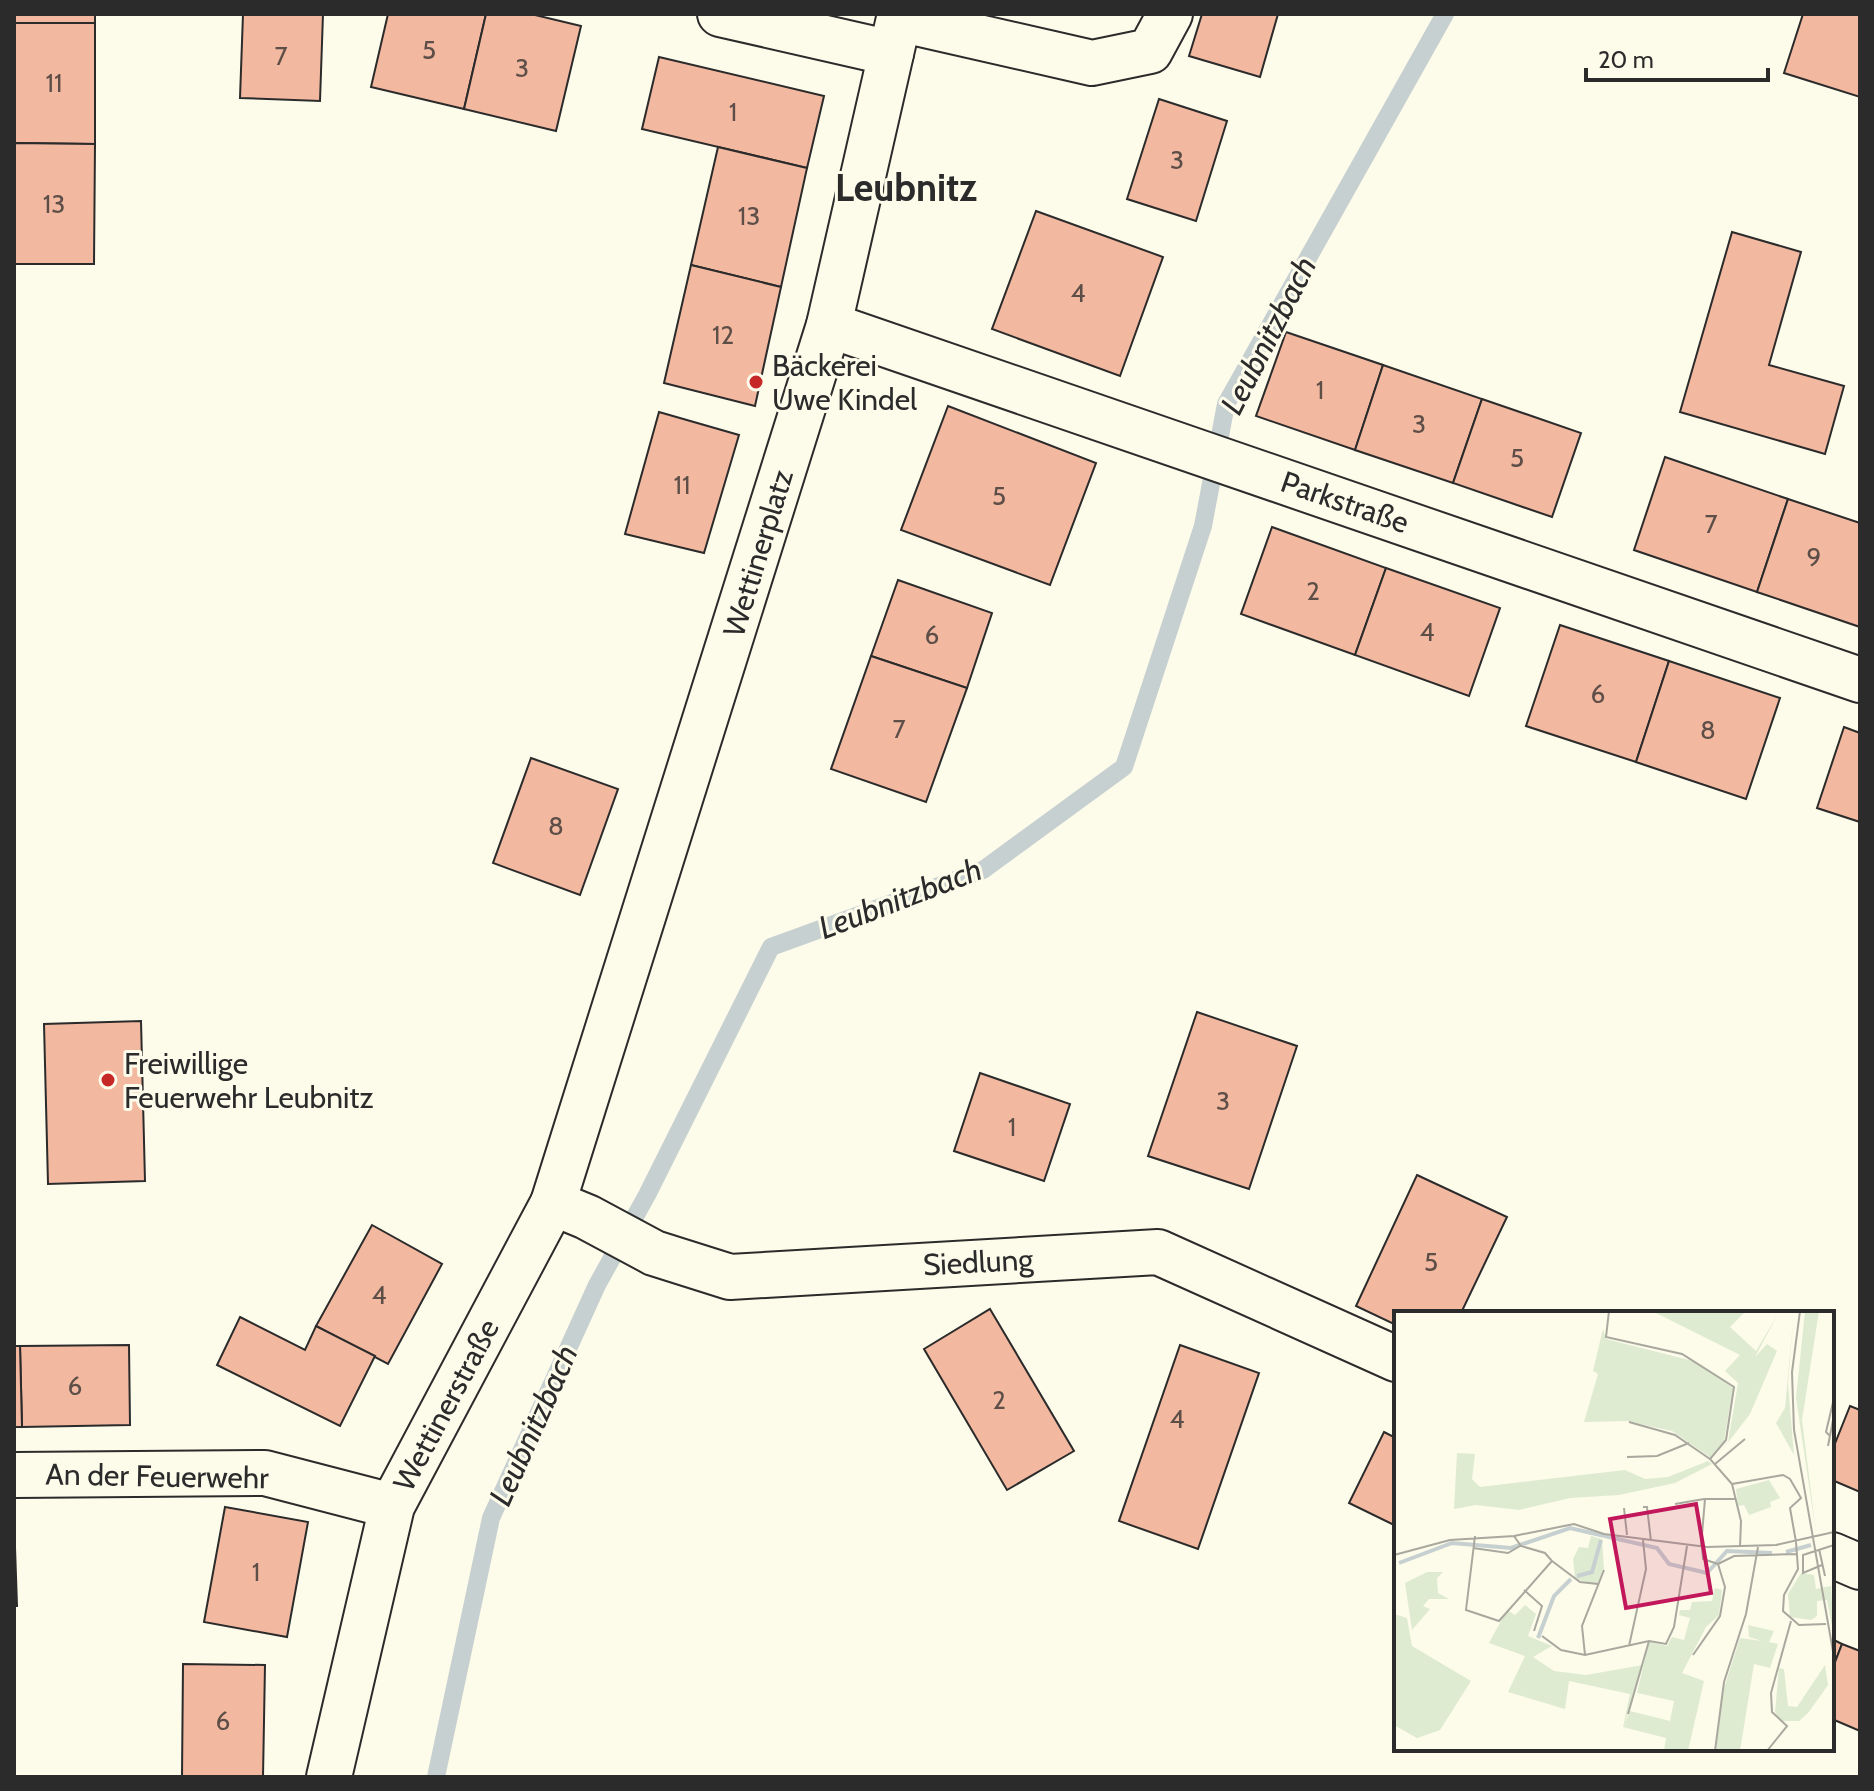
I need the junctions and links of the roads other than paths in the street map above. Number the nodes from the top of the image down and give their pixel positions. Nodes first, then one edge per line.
1 (720, 14) edge
2 (1170, 14) edge
3 (897, 29) edge
4 (829, 325) junction
5 (1860, 680) edge
6 (603, 1047) joint
7 (570, 1210) junction
8 (1394, 1358) edge
9 (14, 1475) edge
10 (392, 1506) junction
11 (1834, 1556) edge
12 (1860, 1567) edge
13 (329, 1777) edge

1 - 3 street
2 - 3 street
3 - 4 street, Wettinerplatz
4 - 5 street, Parkstraße
4 - 6 street, Wettinerplatz
6 - 7 street, Wettinerstraße
7 - 8 street, Siedlung
7 - 10 street, Wettinerstraße
9 - 10 street, An der Feuerwehr
10 - 13 street, Wettinerstraße
11 - 12 street

